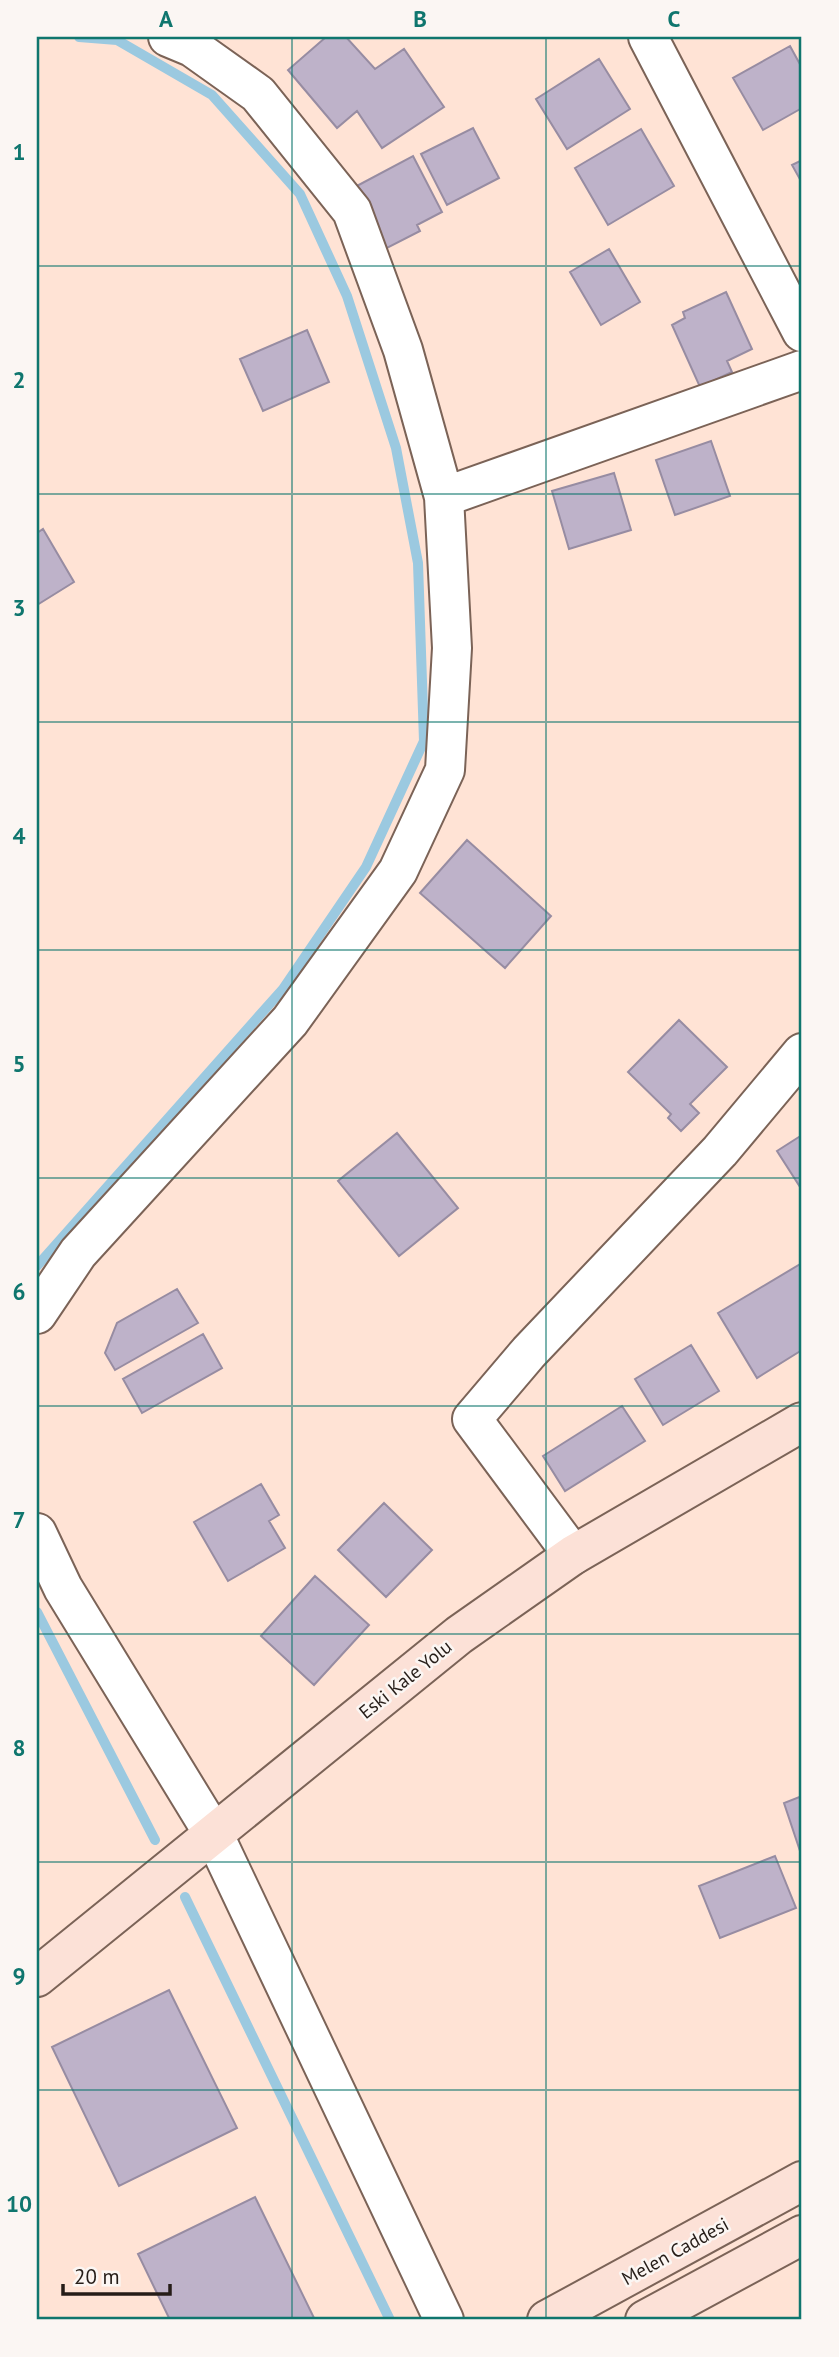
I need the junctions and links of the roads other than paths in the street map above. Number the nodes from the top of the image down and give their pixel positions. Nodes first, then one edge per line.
1 (168, 37) edge
2 (648, 37) edge
3 (802, 332) edge
4 (802, 370) edge
5 (444, 497) junction
6 (802, 1053) edge
7 (37, 1314) edge
8 (802, 1422) edge
9 (37, 1533) edge
10 (573, 1555) junction
11 (214, 1833) junction
12 (37, 1977) edge
13 (802, 2181) edge
14 (802, 2235) edge
15 (444, 2320) edge
16 (547, 2320) edge
17 (645, 2320) edge

1 - 5 street
2 - 3 street
4 - 5 street
5 - 7 street
6 - 10 street
8 - 10 street, Eski Kale Yolu
9 - 11 street
10 - 11 street, Eski Kale Yolu
11 - 12 street, Eski Kale Yolu
11 - 15 street
13 - 16 street, Melen Caddesi
14 - 17 street

